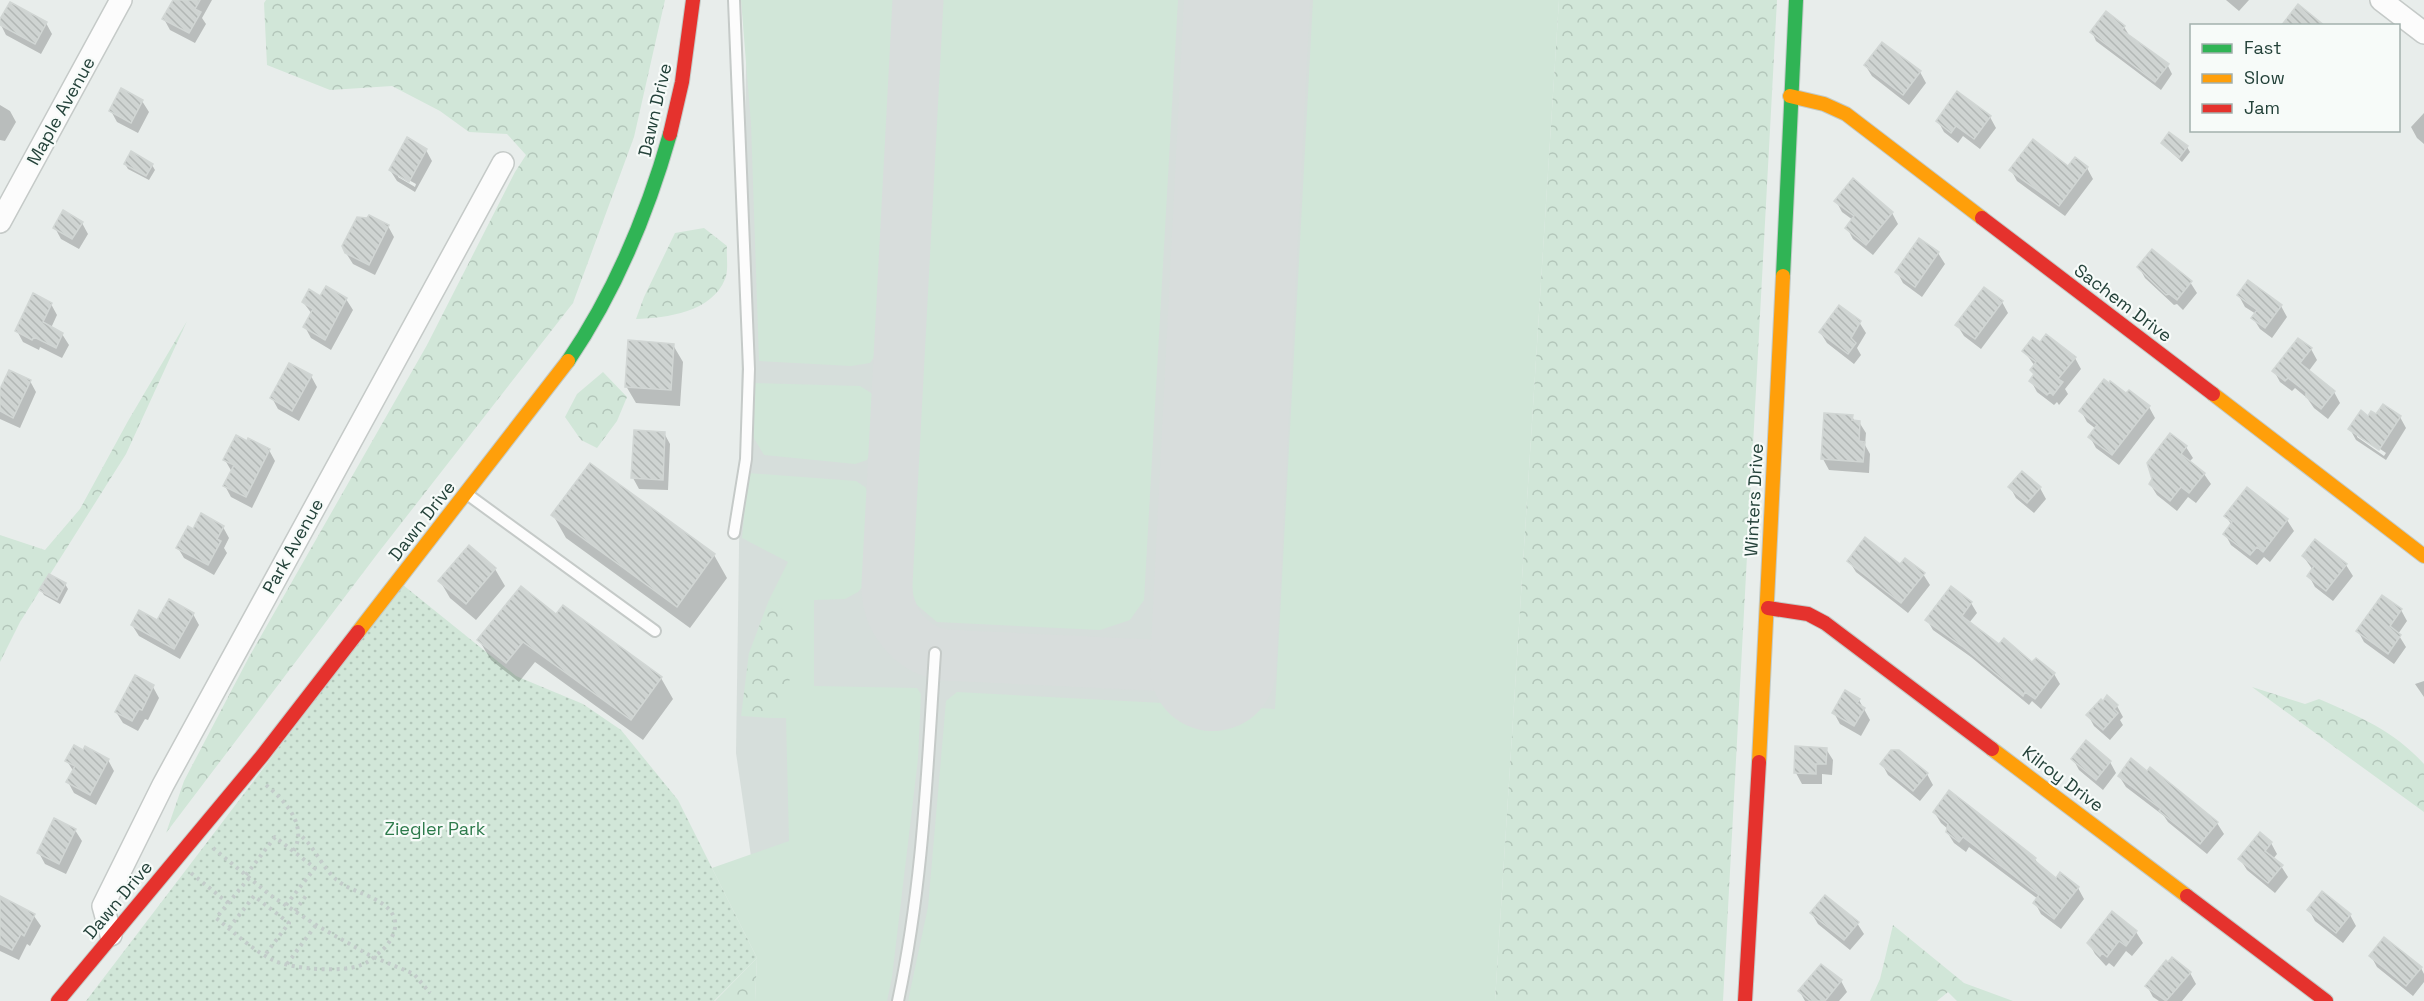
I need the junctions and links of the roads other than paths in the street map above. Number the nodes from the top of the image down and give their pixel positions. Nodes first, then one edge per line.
1 (121, 0) edge
2 (693, 0) edge
3 (734, 0) edge
4 (1796, 0) edge
5 (2381, 0) edge
6 (2424, 33) edge
7 (1791, 96) junction
8 (503, 163) dead end
9 (0, 222) edge
10 (466, 494) junction
11 (734, 533) dead end
12 (2424, 556) edge
13 (1767, 608) junction
14 (655, 631) dead end
15 (935, 653) dead end
16 (111, 935) junction
17 (60, 1000) edge
18 (898, 1001) edge
19 (1745, 1001) edge
20 (2326, 1001) edge

1 - 9 street, Maple Avenue
2 - 10 street, Dawn Drive
3 - 11 lane
4 - 7 street, Winters Drive
5 - 6 street
7 - 12 street, Sachem Drive
7 - 13 street, Winters Drive
8 - 16 street, Park Avenue
10 - 14 lane
10 - 16 street, Dawn Drive
13 - 19 street, Winters Drive
13 - 20 street, Kilroy Drive
15 - 18 lane
16 - 17 street, Dawn Drive

